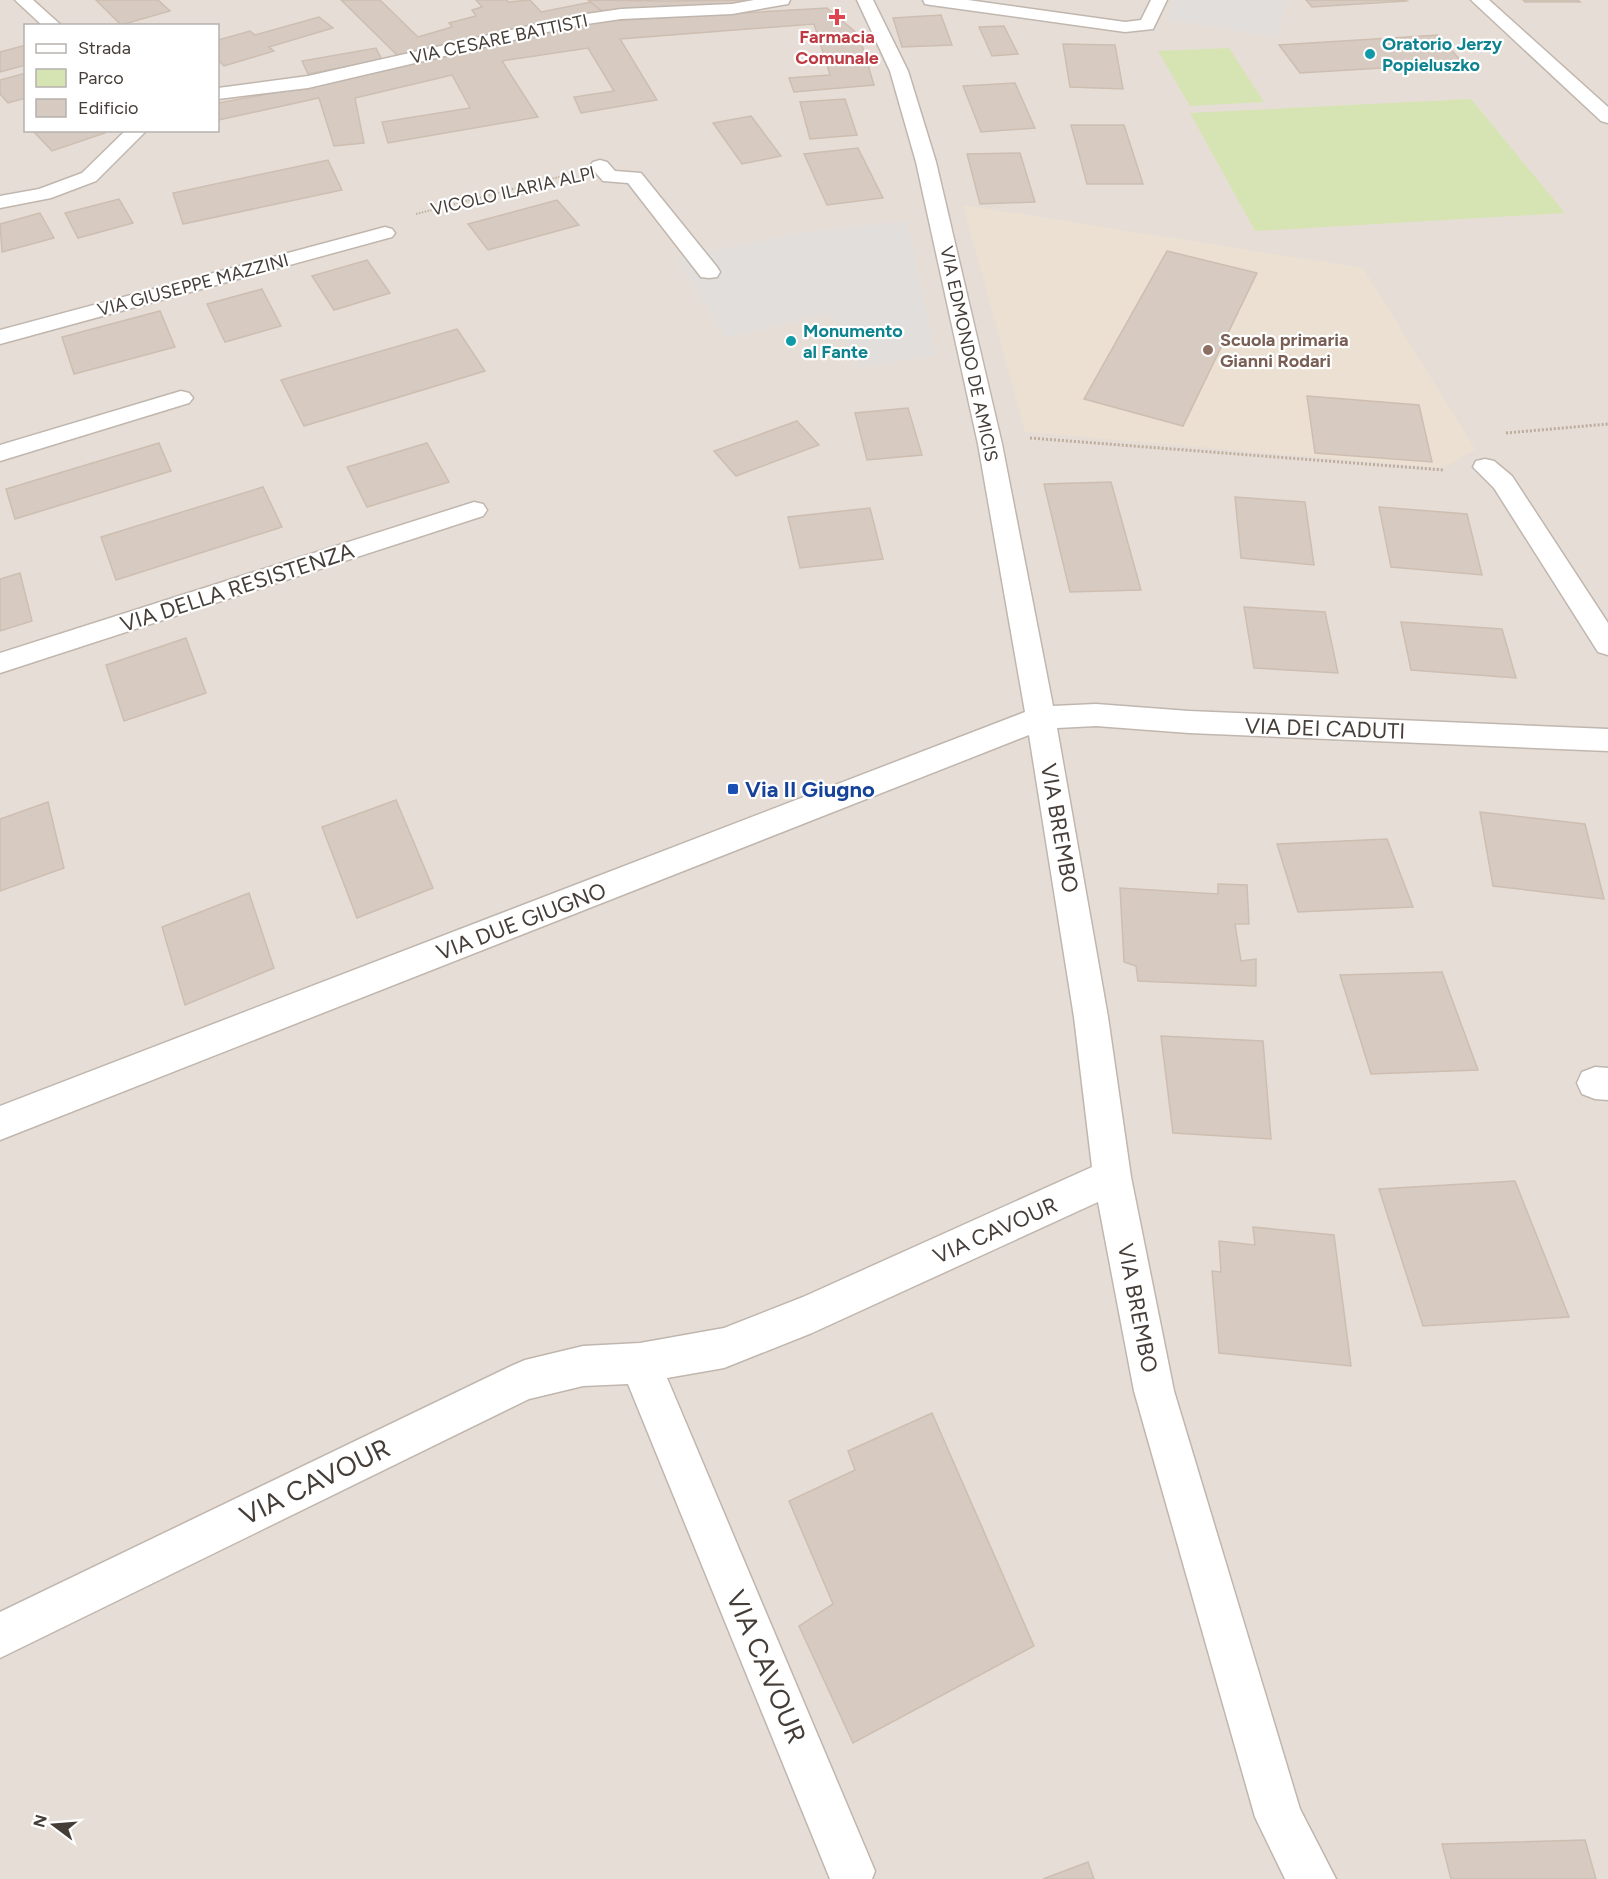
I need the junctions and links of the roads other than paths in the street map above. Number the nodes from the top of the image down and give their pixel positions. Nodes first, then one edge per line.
1 (23, 0) edge
2 (782, 0) edge
3 (865, 0) edge
4 (931, 0) edge
5 (1159, 0) edge
6 (1479, 0) edge
7 (52, 24) edge
8 (219, 94) edge
9 (1608, 117) edge
10 (136, 132) edge
11 (600, 166) road end
12 (0, 202) edge
13 (385, 233) road end
14 (709, 272) dead end
15 (0, 337) edge
16 (181, 398) dead end
17 (0, 453) edge
18 (1485, 467) road end
19 (474, 510) dead end
20 (1608, 645) edge
21 (0, 663) edge
22 (1041, 718) junction
23 (1608, 740) edge
24 (0, 1123) edge
25 (1112, 1177) junction
26 (640, 1363) junction
27 (0, 1636) edge
28 (851, 1871) dead end
29 (1311, 1879) edge

1 - 7 street
2 - 8 street, VIA CESARE BATTISTI
3 - 22 street, VIA EDMONDO DE AMICIS
4 - 5 street
6 - 9 street
10 - 12 street
11 - 14 street, VICOLO ILARIA ALPI
13 - 15 street, VIA GIUSEPPE MAZZINI
16 - 17 street
18 - 20 street
19 - 21 street, VIA DELLA RESISTENZA
22 - 23 street, VIA DEI CADUTI
22 - 24 street, VIA DUE GIUGNO
22 - 25 street, VIA BREMBO
25 - 26 street, VIA CAVOUR
25 - 29 street, VIA BREMBO
26 - 27 street, VIA CAVOUR
26 - 28 street, VIA CAVOUR

